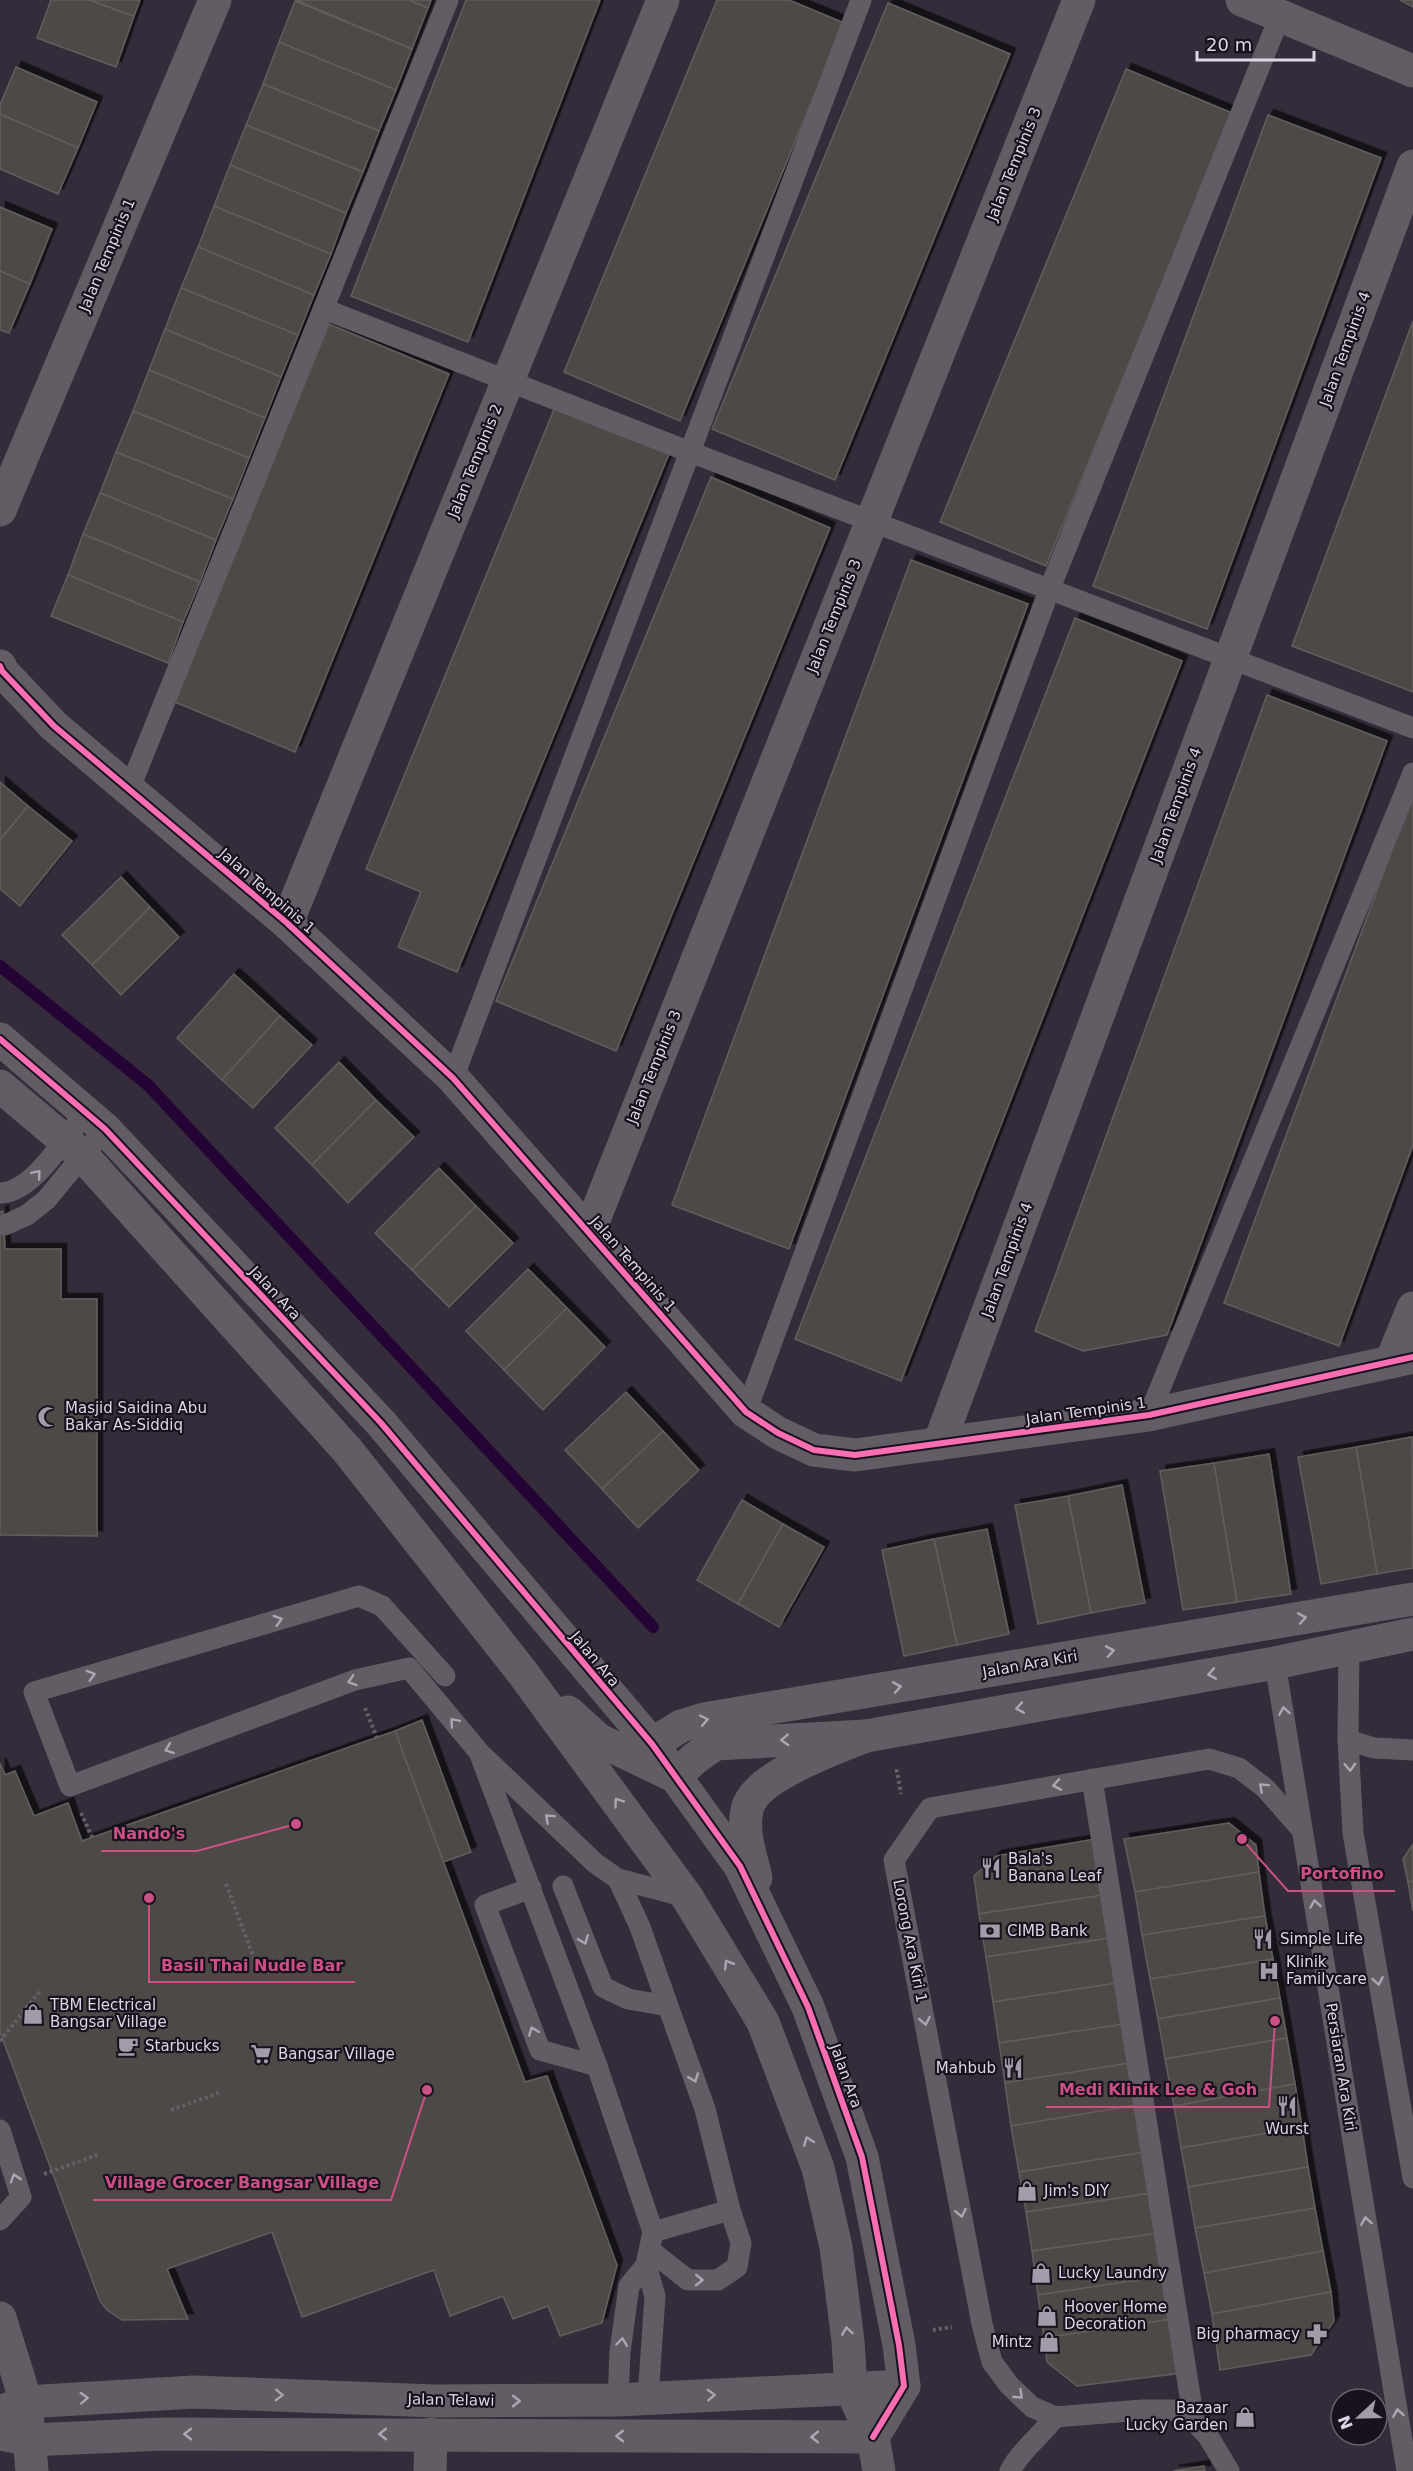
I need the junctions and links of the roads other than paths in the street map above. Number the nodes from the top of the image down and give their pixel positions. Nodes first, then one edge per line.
1 (215, 0) edge
2 (448, 0) edge
3 (663, 0) edge
4 (861, 0) edge
5 (1079, 0) edge
6 (1242, 0) edge
7 (1280, 16) junction
8 (1413, 70) edge
9 (1413, 166) edge
10 (324, 309) junction
11 (508, 380) junction
12 (690, 452) junction
13 (0, 510) edge
14 (872, 520) junction
15 (1050, 588) junction
16 (1230, 658) junction
17 (0, 666) edge
18 (1413, 728) edge
19 (1413, 773) edge
20 (129, 790) junction
21 (287, 923) junction
22 (0, 1039) edge
23 (453, 1078) junction
24 (0, 1086) edge
25 (95, 1121) junction
26 (73, 1148) junction
27 (0, 1193) edge
28 (5, 1225) dead end
29 (589, 1232) junction
30 (1413, 1308) edge
31 (1402, 1360) edge
32 (746, 1412) junction
33 (1149, 1415) junction
34 (939, 1444) junction
35 (1413, 1599) edge
36 (1413, 1634) edge
37 (1349, 1646) junction
38 (1275, 1663) junction
39 (522, 1671) junction
40 (446, 1676) dead end
41 (866, 1736) junction
42 (1348, 1740) junction
43 (652, 1744) junction
44 (1413, 1750) edge
45 (479, 1752) junction
46 (676, 1776) junction
47 (1092, 1779) junction
48 (1302, 1830) junction
49 (618, 1879) junction
50 (563, 1886) dead end
51 (531, 1888) junction
52 (687, 1897) junction
53 (765, 1915) junction
54 (668, 2006) junction
55 (597, 2067) junction
56 (0, 2130) edge
57 (1413, 2178) edge
58 (730, 2211) junction
59 (0, 2220) edge
60 (650, 2249) junction
61 (0, 2318) edge
62 (904, 2386) junction
63 (851, 2389) junction
64 (633, 2399) junction
65 (13, 2407) edge
66 (1055, 2417) junction
67 (1194, 2421) junction
68 (431, 2434) junction
69 (873, 2438) junction
70 (21, 2448) edge
71 (430, 2471) edge
72 (879, 2471) edge
73 (1010, 2471) edge
74 (1229, 2471) edge
75 (1407, 2471) edge

1 - 13 street, Jalan Tempinis 1
2 - 10 lane
3 - 11 street, Jalan Tempinis 2
4 - 12 lane
5 - 14 street, Jalan Tempinis 3
6 - 7 street
7 - 8 street
7 - 15 lane
9 - 16 street, Jalan Tempinis 4
10 - 11 lane
10 - 20 lane
11 - 12 lane
11 - 21 street, Jalan Tempinis 2
12 - 14 lane
12 - 23 lane
14 - 15 lane
14 - 29 street, Jalan Tempinis 3
15 - 16 lane
15 - 32 lane
16 - 18 lane
16 - 34 street, Jalan Tempinis 4
17 - 20 street, Jalan Tempinis 1
19 - 33 lane
20 - 21 street, Jalan Tempinis 1
21 - 23 street, Jalan Tempinis 1
22 - 25 street, Jalan Ara
23 - 29 street, Jalan Tempinis 1
24 - 26 street
25 - 26 lane
25 - 43 street, Jalan Ara
27 -> 26 lane
26 - 28 lane
26 - 39 street
29 - 32 street, Jalan Tempinis 1
30 - 31 street
31 - 33 street, Jalan Tempinis 1
32 - 34 street, Jalan Tempinis 1
33 - 34 street, Jalan Tempinis 1
43 -> 35 street, Jalan Ara Kiri
36 - 37 street
37 - 38 street
37 - 42 lane
38 -> 41 street
48 -> 38 lane, Persiaran Ara Kiri
39 - 46 street
52 -> 39 street
45 -> 40 lane
41 -> 46 street
41 - 53 street
42 - 44 lane
42 -> 57 lane
43 - 46 street, Jalan Ara
49 -> 45 lane
45 - 51 lane
46 - 53 street, Jalan Ara
48 -> 47 lane, Lorong Ara Kiri 1
47 -> 66 lane, Lorong Ara Kiri 1
47 - 67 lane
75 -> 48 lane, Persiaran Ara Kiri
49 - 52 lane
49 - 54 lane
50 -> 54 lane
51 - 55 lane
55 -> 51 lane
63 -> 52 street
53 - 62 street, Jalan Ara
54 -> 58 lane
55 - 60 lane
59 -> 56 lane
58 - 60 lane
60 -> 58 lane
60 - 64 lane
64 -> 60 lane
61 - 65 street
62 - 63 street, Jalan Telawi
62 - 69 street
64 -> 63 street, Jalan Telawi
63 - 69 street
65 -> 64 street, Jalan Telawi
65 - 70 street
66 - 67 lane
66 - 73 lane
67 - 74 lane
69 -> 68 street
68 -> 70 street
68 - 71 street
69 - 72 street

